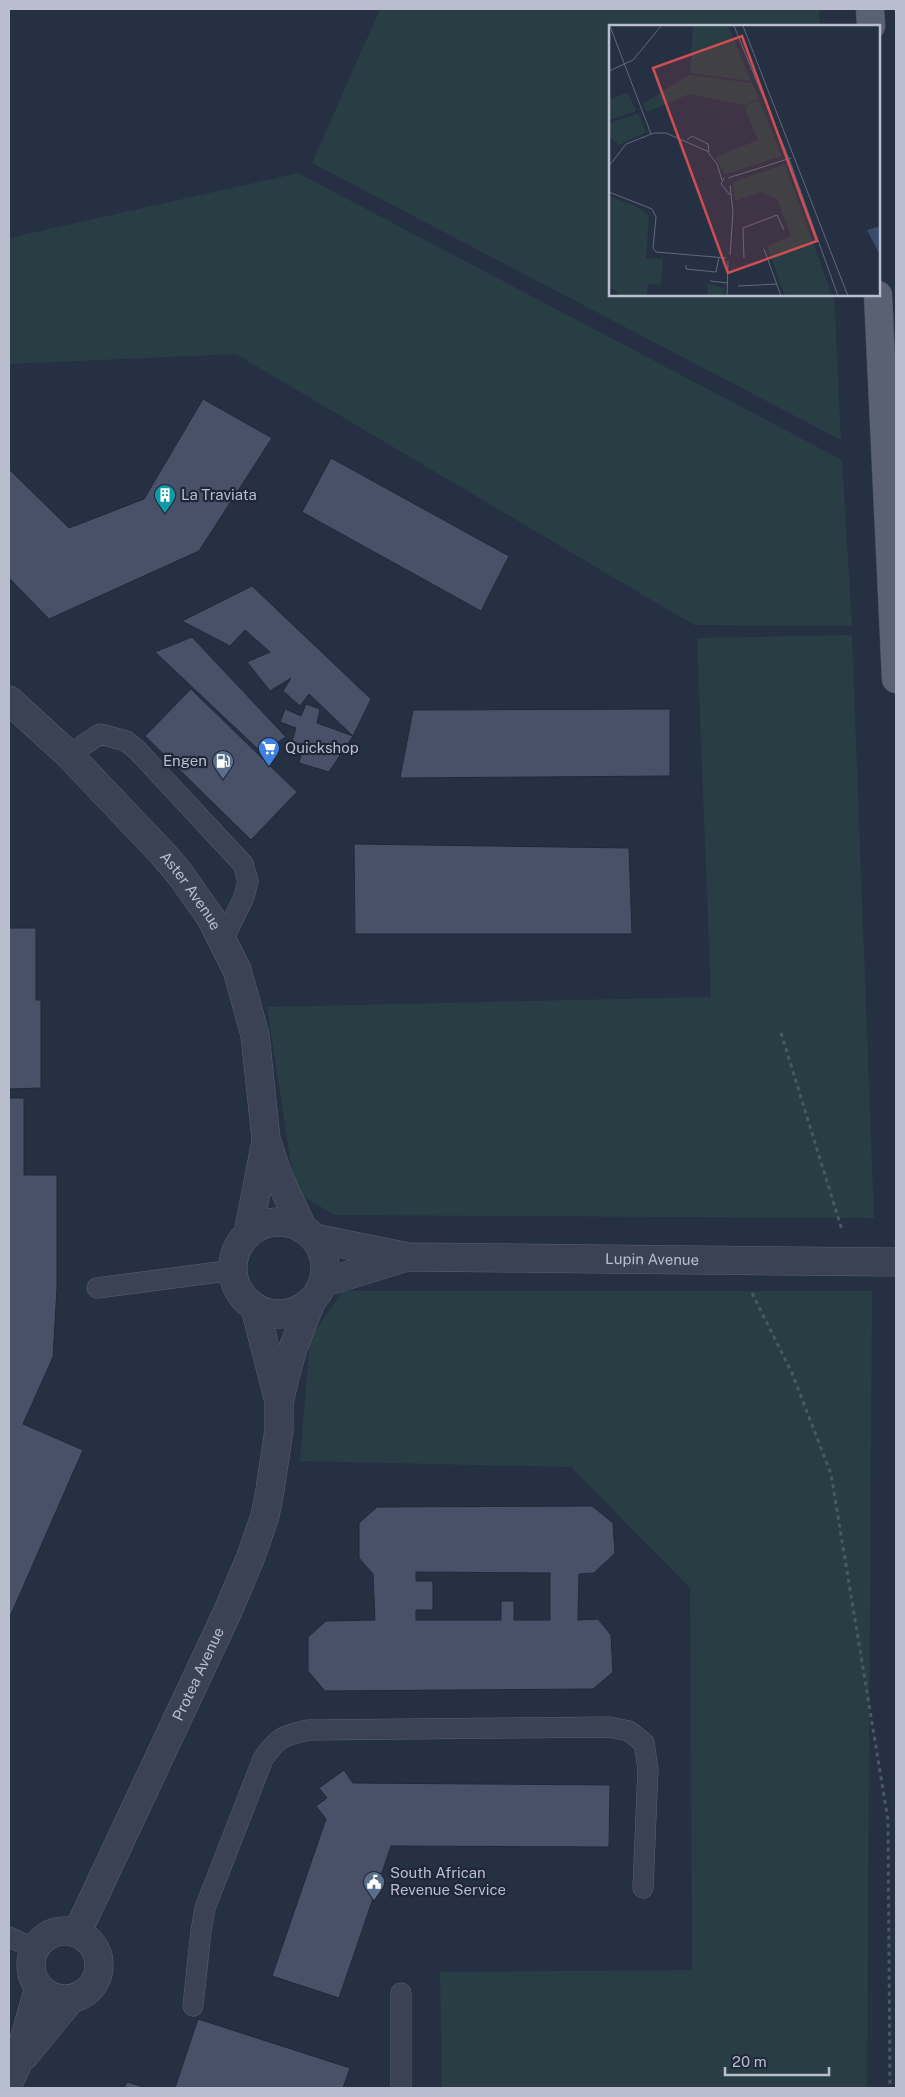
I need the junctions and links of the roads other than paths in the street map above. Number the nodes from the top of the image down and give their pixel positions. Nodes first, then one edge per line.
1 (870, 9) edge
2 (871, 25) edge
3 (878, 296) edge
4 (896, 679) edge
5 (9, 700) edge
6 (69, 755) junction
7 (222, 940) junction
8 (266, 1139) junction
9 (248, 1234) junction
10 (308, 1234) junction
11 (408, 1257) junction
12 (896, 1262) edge
13 (234, 1270) junction
14 (96, 1288) dead end
15 (317, 1293) junction
16 (256, 1308) junction
17 (279, 1402) junction
18 (643, 1888) dead end
19 (77, 1933) junction
20 (9, 1937) edge
21 (35, 1949) junction
22 (39, 1986) junction
23 (401, 1992) dead end
24 (71, 1999) junction
25 (193, 2006) dead end
26 (13, 2074) edge
27 (401, 2088) edge

1 - 2 main road
3 - 4 main road
5 - 6 street, Aster Avenue
6 - 7 street, Aster Avenue
6 - 7 lane
7 - 8 street, Aster Avenue
8 - 9 street, Aster Avenue
8 - 10 street, Aster Avenue
9 - 10 street
9 - 13 street
10 - 11 street, Lupin Avenue
10 - 15 street
11 - 12 street, Lupin Avenue
11 - 15 street, Lupin Avenue
13 - 14 lane
13 - 16 street
15 - 16 street
15 - 17 street, Protea Avenue
16 - 17 street, Protea Avenue
17 - 19 street, Protea Avenue
18 - 25 lane
19 - 21 street
19 - 24 street
20 - 21 lane
21 - 22 street
22 - 24 street
22 - 26 street
23 - 27 lane
24 - 26 street

